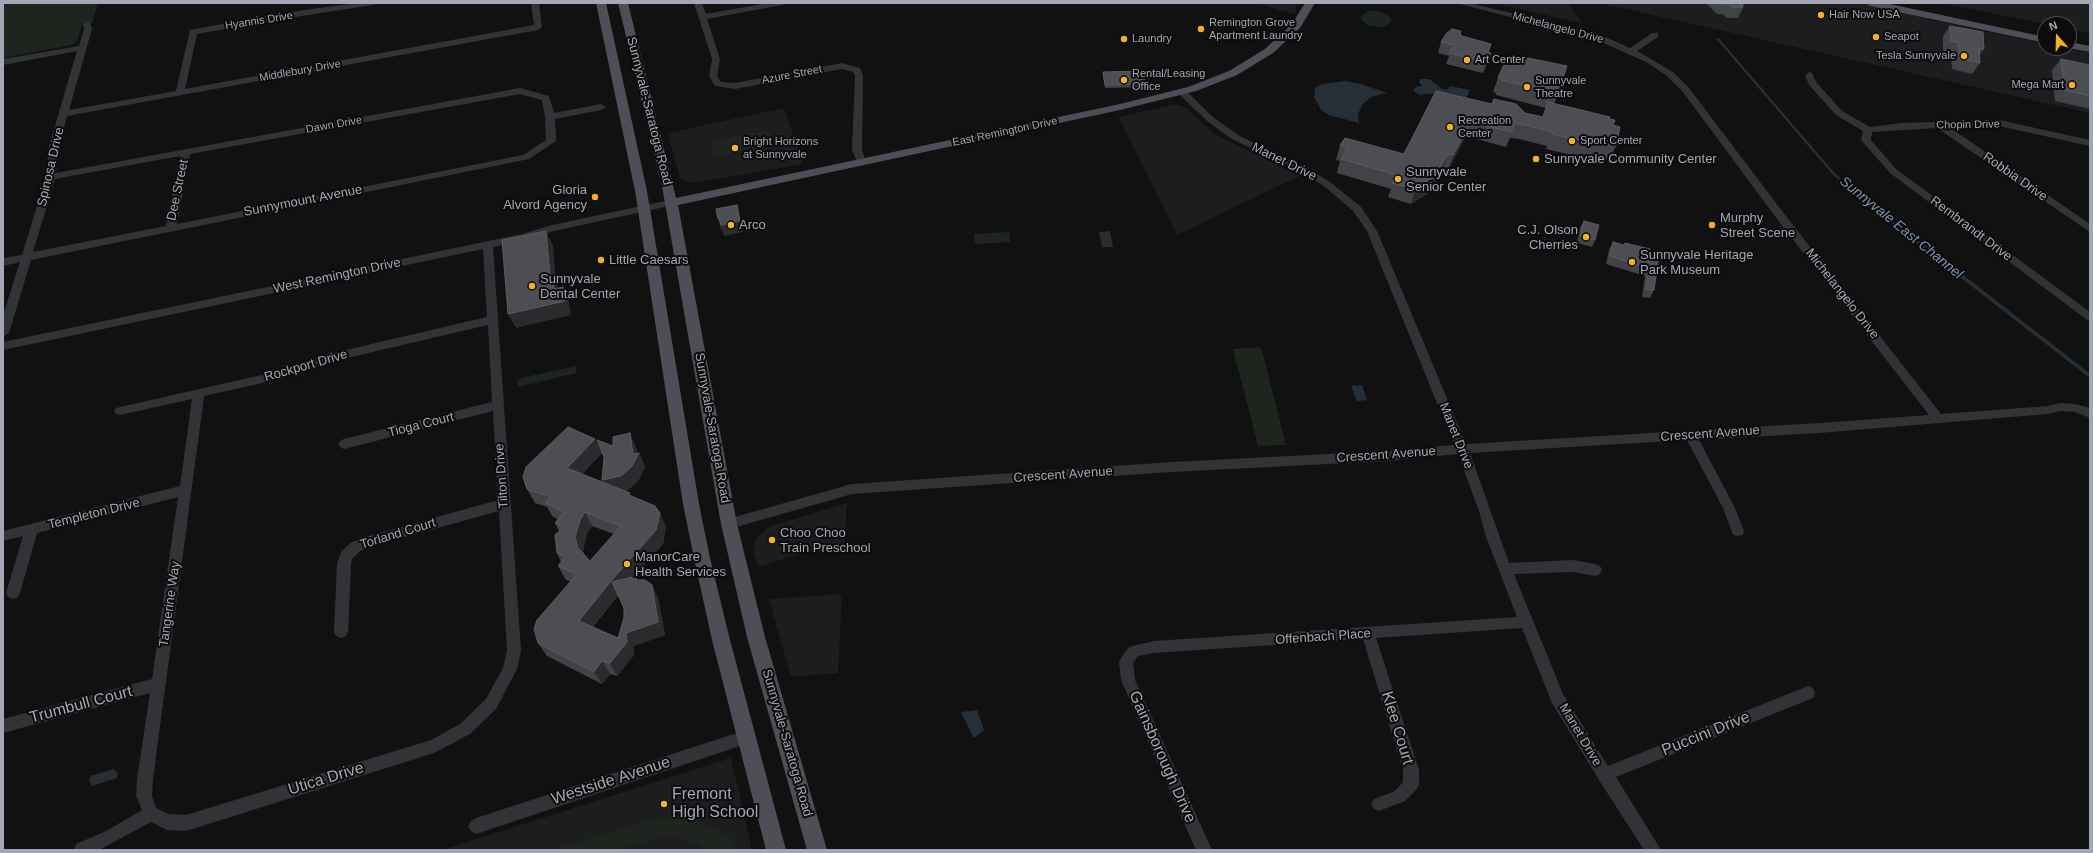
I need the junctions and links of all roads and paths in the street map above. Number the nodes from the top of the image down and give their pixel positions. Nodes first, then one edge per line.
1 (373, 3) edge
2 (535, 3) edge
3 (601, 3) edge
4 (623, 3) edge
5 (698, 3) edge
6 (782, 3) edge
7 (1310, 3) edge
8 (1460, 3) edge
9 (1870, 3) edge
10 (1914, 3) edge
11 (703, 17) junction
12 (87, 24) dead end
13 (2037, 29) edge
14 (1999, 30) junction
15 (2037, 34) edge
16 (1655, 35) dead end
17 (2037, 38) edge
18 (2077, 38) edge
19 (2090, 40) edge
20 (2077, 42) edge
21 (2090, 45) edge
22 (2077, 47) edge
23 (82, 48) junction
24 (2090, 49) edge
25 (1631, 51) junction
26 (3, 62) edge
27 (1809, 75) dead end
28 (1182, 92) junction
29 (180, 93) junction
30 (601, 107) dead end
31 (63, 114) junction
32 (550, 117) junction
33 (1939, 125) junction
34 (1868, 130) junction
35 (2090, 143) edge
36 (186, 152) junction
37 (862, 162) junction
38 (51, 177) junction
39 (670, 203) junction
40 (644, 209) junction
41 (171, 227) junction
42 (2090, 229) edge
43 (488, 244) junction
44 (27, 256) junction
45 (3, 262) edge
46 (2090, 318) edge
47 (493, 320) junction
48 (3, 333) edge
49 (3, 346) edge
50 (199, 393) junction
51 (498, 405) junction
52 (2048, 410) junction
53 (120, 411) dead end
54 (2090, 413) edge
55 (1938, 418) junction
56 (2090, 421) edge
57 (1691, 436) junction
58 (344, 444) dead end
59 (1462, 449) junction
60 (185, 490) junction
61 (504, 504) junction
62 (729, 524) junction
63 (30, 530) junction
64 (1738, 531) dead end
65 (3, 536) edge
66 (1506, 569) junction
67 (1595, 570) dead end
68 (13, 593) dead end
69 (1526, 622) junction
70 (341, 632) dead end
71 (1368, 634) junction
72 (1126, 662) joint
73 (158, 684) junction
74 (1808, 693) dead end
75 (491, 704) joint
76 (3, 726) edge
77 (746, 737) junction
78 (1604, 775) junction
79 (1379, 804) dead end
80 (151, 813) junction
81 (476, 826) dead end
82 (82, 850) edge
83 (776, 850) edge
84 (817, 850) edge
85 (1204, 850) edge
86 (1653, 850) edge

1 - 29 street, Hyannis Drive
2 - 29 street, Middlebury Drive
3 - 40 main road, Sunnyvale-Saratoga Road
4 - 39 main road, Sunnyvale-Saratoga Road
5 - 11 street, Azure Street
6 - 11 street
7 - 28 main road, East Remington Drive
8 - 25 street, Michelangelo Drive
9 - 14 main road
10 - 13 main road
11 - 37 street, Azure Street
12 - 23 street, Spinosa Drive
14 - 15 main road
14 - 17 main road
16 - 25 street
18 - 19 main road
20 - 21 main road
22 - 24 main road
23 - 26 street
23 - 31 street, Spinosa Drive
25 - 55 street, Michelangelo Drive
27 - 34 street
28 - 37 main road, East Remington Drive
28 - 59 street, Manet Drive
29 - 31 street, Middlebury Drive
30 - 32 street
31 - 38 street, Spinosa Drive
32 - 36 street, Dawn Drive
32 - 41 street, Sunnymount Avenue
33 - 34 street, Chopin Drive
33 - 35 street, Chopin Drive
33 - 42 street, Robbia Drive
34 - 46 street, Rembrandt Drive
36 - 38 street, Dawn Drive
36 - 41 street, Dee Street
37 - 39 main road, East Remington Drive
38 - 44 street, Spinosa Drive
39 - 40 street, West Remington Drive
39 - 62 main road, Sunnyvale-Saratoga Road
40 - 43 street, West Remington Drive
40 - 77 main road, Sunnyvale-Saratoga Road
41 - 44 street, Sunnymount Avenue
43 - 47 street, Tilton Drive
43 - 49 street, West Remington Drive
44 - 45 street, Sunnymount Avenue
44 - 48 street, Spinosa Drive
47 - 50 street, Rockport Drive
47 - 51 street, Tilton Drive
50 - 53 street, Rockport Drive
50 - 60 street, Tangerine Way
51 - 58 street, Tioga Court
51 - 61 street, Tilton Drive
52 - 54 street, Crescent Avenue
52 - 55 street, Crescent Avenue
52 - 56 street, Crescent Avenue
55 - 57 street, Crescent Avenue
57 - 59 street, Crescent Avenue
57 - 64 street
59 - 62 street, Crescent Avenue
59 - 66 street, Manet Drive
60 - 63 street, Templeton Drive
60 - 73 street, Tangerine Way
61 - 70 street, Torland Court
61 - 75 street, Tilton Drive
62 - 84 main road, Sunnyvale-Saratoga Road
63 - 65 street, Templeton Drive
63 - 68 street
66 - 67 street
66 - 69 street, Manet Drive
69 - 71 street, Offenbach Place
69 - 78 street, Manet Drive
71 - 72 street, Offenbach Place
71 - 79 street, Klee Court
72 - 85 street, Gainsborough Drive
73 - 76 street, Trumbull Court
73 - 80 street, Tangerine Way
74 - 78 street, Puccini Drive
75 - 80 street, Utica Drive
77 - 81 street, Westside Avenue
77 - 83 main road, Sunnyvale-Saratoga Road
78 - 86 street, Manet Drive
80 - 82 street

